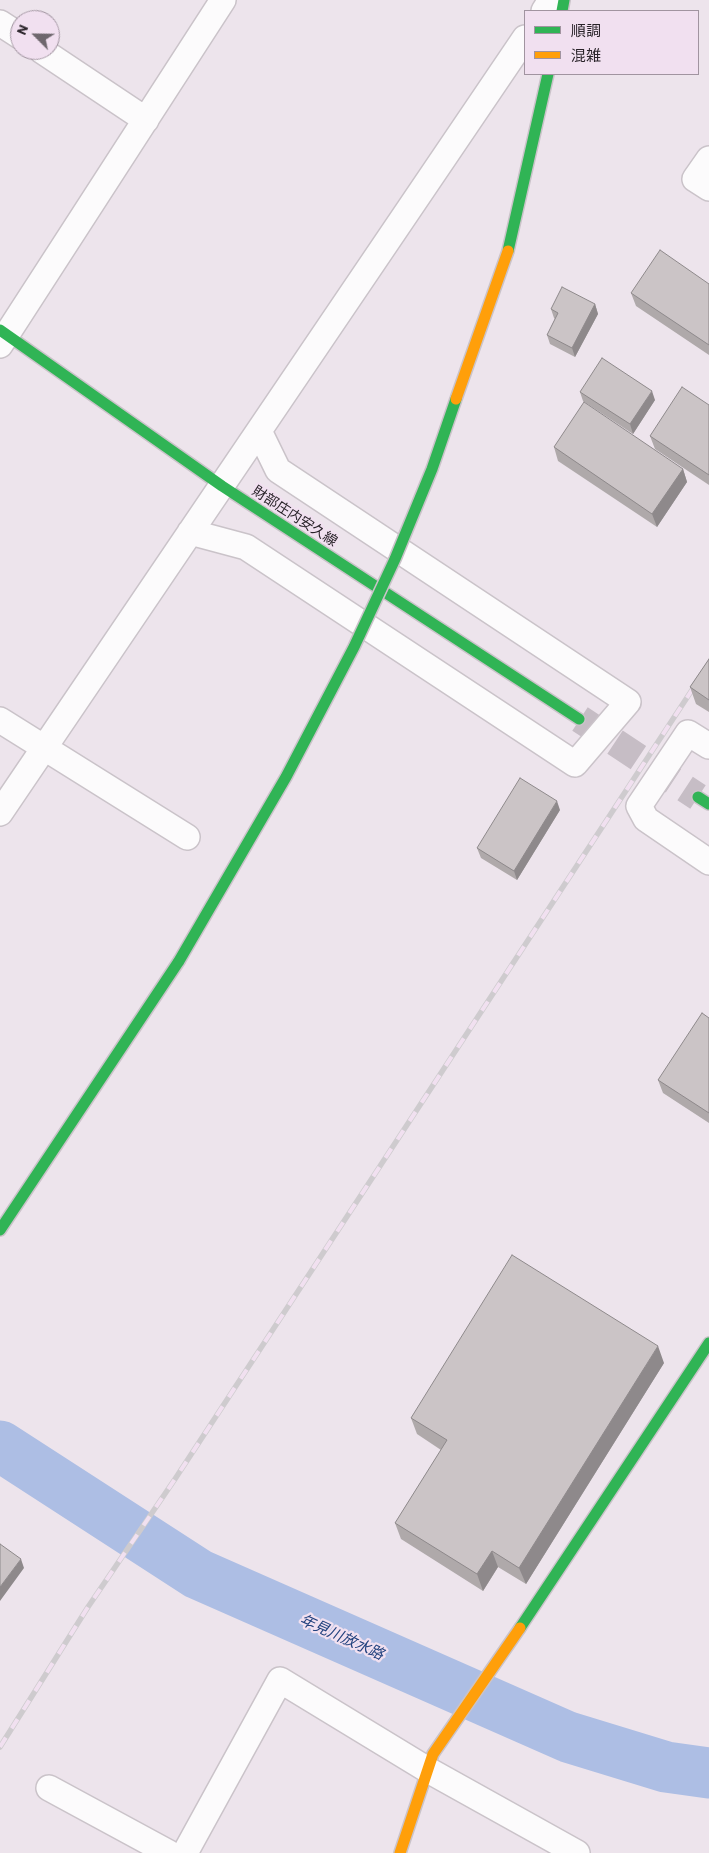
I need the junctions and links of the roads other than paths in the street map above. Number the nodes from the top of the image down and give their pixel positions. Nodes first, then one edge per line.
1 (223, 0) edge
2 (524, 39) edge
3 (56, 60) edge
4 (548, 75) edge
5 (146, 120) junction
6 (709, 159) edge
7 (709, 188) edge
8 (2, 336) edge
9 (259, 431) junction
10 (222, 486) junction
11 (190, 532) junction
12 (579, 718) tunnel mouth
13 (0, 720) edge
14 (709, 746) edge
15 (44, 748) junction
16 (698, 796) tunnel mouth
17 (709, 804) edge
18 (0, 813) edge
19 (187, 837) dead end
20 (709, 862) edge
21 (0, 1230) edge
22 (706, 1353) edge
23 (430, 1762) junction
24 (49, 1788) dead end
25 (169, 1853) edge
26 (185, 1853) edge
27 (400, 1853) edge
28 (577, 1853) edge

1 - 5 street
2 - 9 street
3 - 5 street
4 - 21 street, bridge
5 - 8 street
6 - 7 street
8 - 10 street, 財部庄内安久線
9 - 10 street
9 - 11 street
10 - 11 street
10 - 12 street, 財部庄内安久線
11 - 15 street
13 - 15 street
14 - 20 street
15 - 18 street
15 - 19 street
16 - 17 street
22 - 23 street
23 - 26 street
23 - 27 street
23 - 28 street
24 - 25 street

